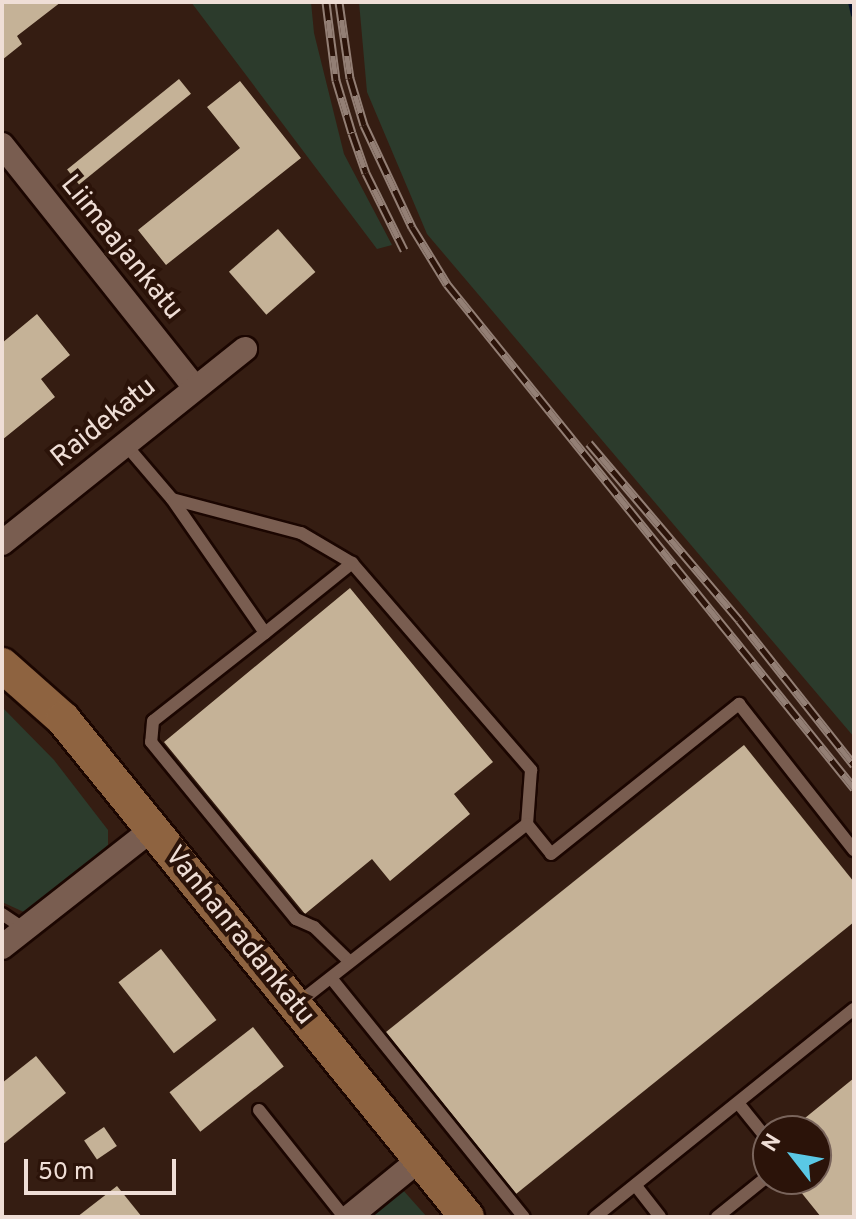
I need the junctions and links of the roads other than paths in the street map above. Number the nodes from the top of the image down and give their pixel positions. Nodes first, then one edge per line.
1 (2, 145) edge
2 (245, 349) dead end
3 (195, 388) junction
4 (125, 444) junction
5 (172, 499) junction
6 (2, 543) edge
7 (352, 563) junction
8 (265, 633) junction
9 (2, 665) edge
10 (527, 824) junction
11 (151, 830) junction
12 (854, 850) edge
13 (2, 914) edge
14 (24, 929) junction
15 (2, 947) edge
16 (350, 962) junction
17 (331, 978) junction
18 (296, 1005) junction
19 (854, 1009) edge
20 (738, 1103) junction
21 (259, 1110) dead end
22 (752, 1120) edge
23 (420, 1159) junction
24 (636, 1186) junction
25 (752, 1189) edge
26 (347, 1217) edge
27 (467, 1217) edge
28 (524, 1217) edge
29 (595, 1217) edge
30 (660, 1217) edge
31 (717, 1217) edge

1 - 3 street, Liimaajankatu
2 - 3 street, Raidekatu
3 - 4 street, Raidekatu
4 - 5 lane
4 - 6 street, Raidekatu
5 - 7 lane
5 - 8 lane
7 - 8 lane
7 - 10 lane
8 - 16 lane
9 - 11 street, Vanhanradankatu
10 - 12 lane
10 - 16 lane
11 - 14 street
11 - 18 street, Vanhanradankatu
13 - 14 lane
14 - 15 street
16 - 17 lane
17 - 18 lane
17 - 28 lane
18 - 23 street, Vanhanradankatu
19 - 20 lane
20 - 22 lane
20 - 24 lane
21 - 26 lane
23 - 26 street
23 - 27 street, Vanhanradankatu
24 - 29 lane
24 - 30 lane
25 - 31 lane

